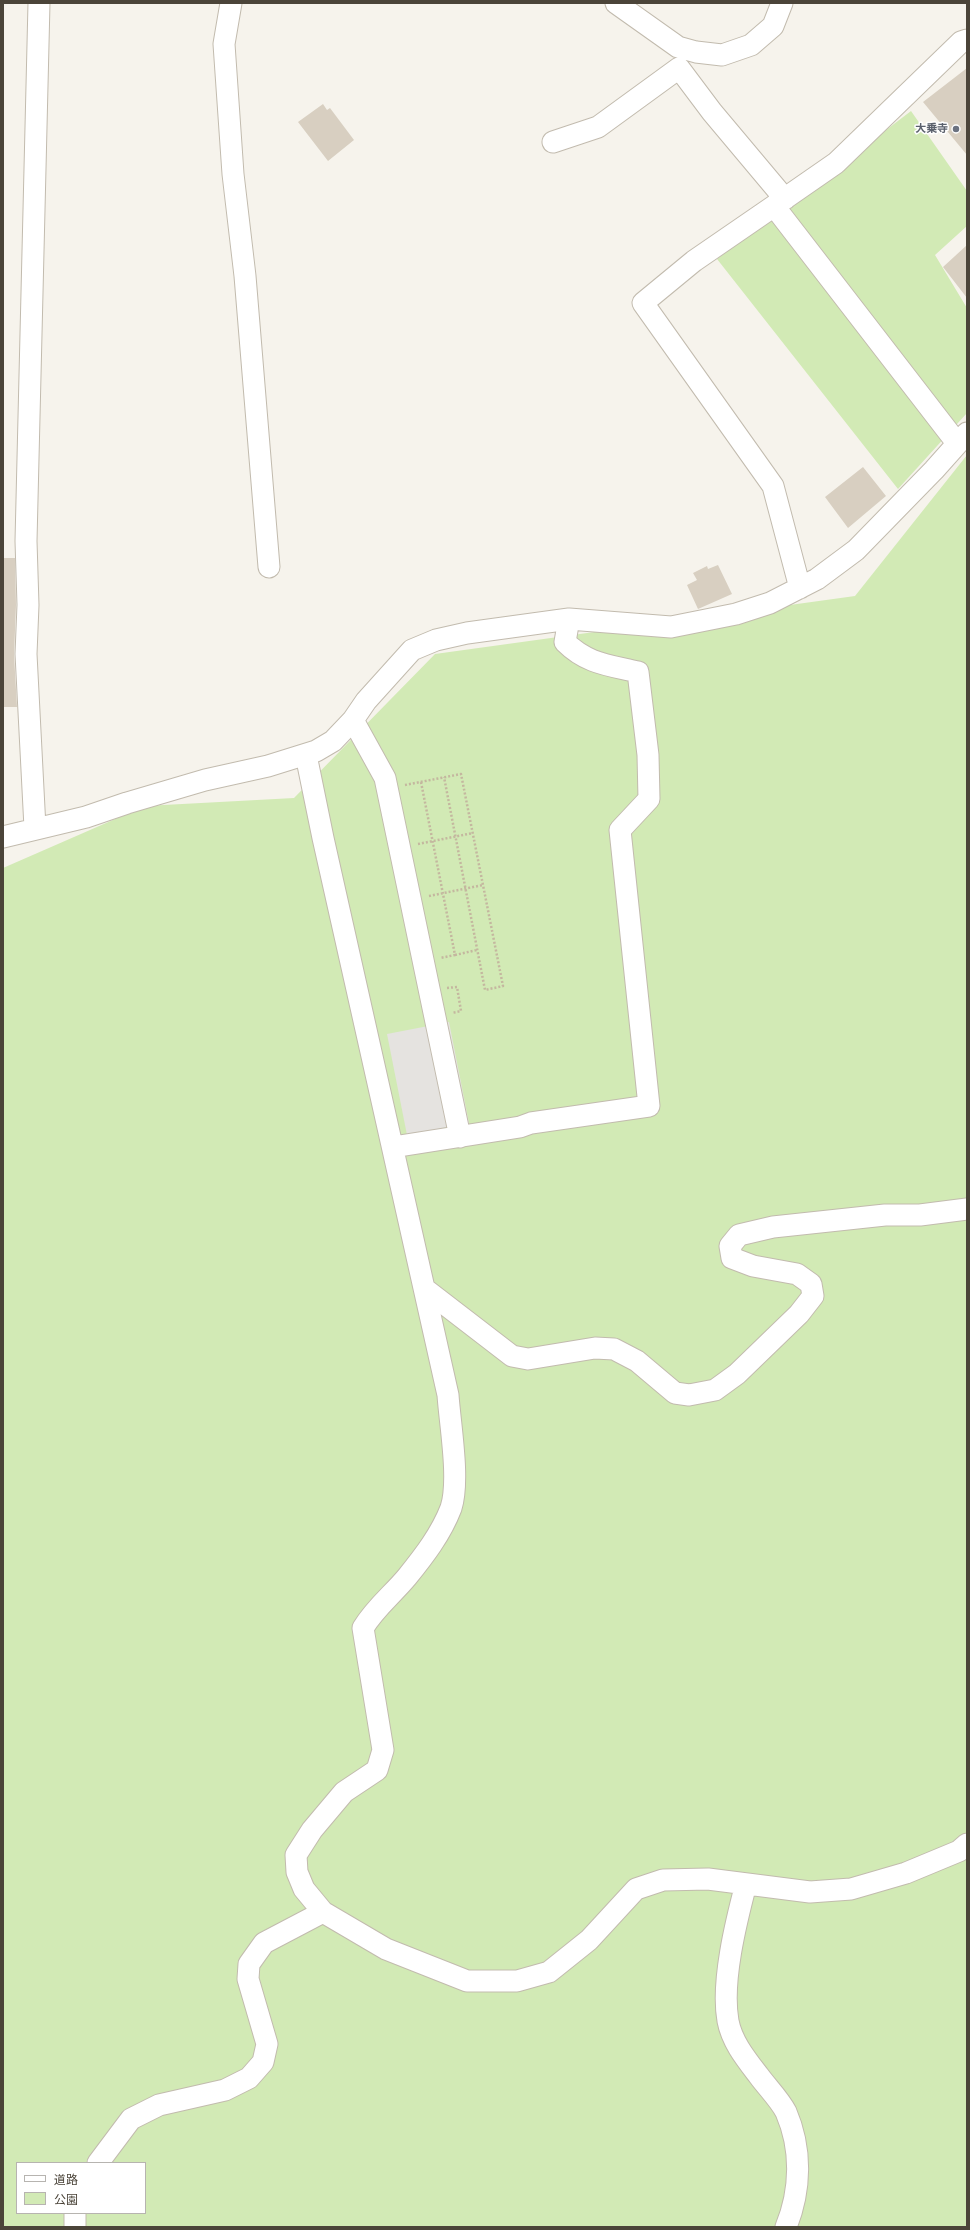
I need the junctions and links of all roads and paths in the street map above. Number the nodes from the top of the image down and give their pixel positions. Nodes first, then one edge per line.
1 (39, 3) edge
2 (231, 3) edge
3 (616, 3) edge
4 (782, 3) edge
5 (967, 40) edge
6 (553, 142) dead end
7 (779, 203) junction
8 (962, 438) edge
9 (269, 567) dead end
10 (800, 588) junction
11 (569, 619) junction
12 (353, 720) junction
13 (306, 755) junction
14 (444, 777) junction
15 (422, 782) junction
16 (387, 788) junction
17 (35, 828) junction
18 (473, 833) junction
19 (455, 836) junction
20 (3, 837) edge
21 (433, 841) junction
22 (400, 847) junction
23 (483, 885) junction
24 (465, 888) junction
25 (443, 893) junction
26 (411, 899) junction
27 (477, 950) junction
28 (455, 955) junction
29 (423, 961) junction
30 (460, 1137) junction
31 (393, 1147) junction
32 (967, 1209) edge
33 (426, 1289) junction
34 (967, 1844) edge
35 (746, 1884) junction
36 (323, 1912) junction
37 (99, 2162) edge
38 (75, 2214) edge
39 (75, 2227) edge
40 (786, 2227) edge

1 - 17 street
2 - 9 street
3 - 4 street
5 - 7 street
6 - 7 street
7 - 8 street
7 - 10 street
8 - 10 street
10 - 11 street
11 - 12 street
11 - 30 street
12 - 13 street
12 - 16 street
13 - 17 street
13 - 31 street
14 - 15 path
14 - 18 path
14 - 19 path
15 - 16 path
15 - 21 path
16 - 22 street
17 - 20 street
18 - 19 path
18 - 23 path
19 - 21 path
19 - 24 path
21 - 22 path
21 - 25 path
22 - 26 street
23 - 24 path
23 - 27 path
24 - 25 path
24 - 27 path
25 - 26 path
25 - 28 path
26 - 29 street
27 - 28 path
28 - 29 path
29 - 30 street
30 - 31 street
31 - 33 street
32 - 33 street
33 - 36 street
34 - 35 street
35 - 36 street
35 - 40 street
36 - 37 street
38 - 39 street

